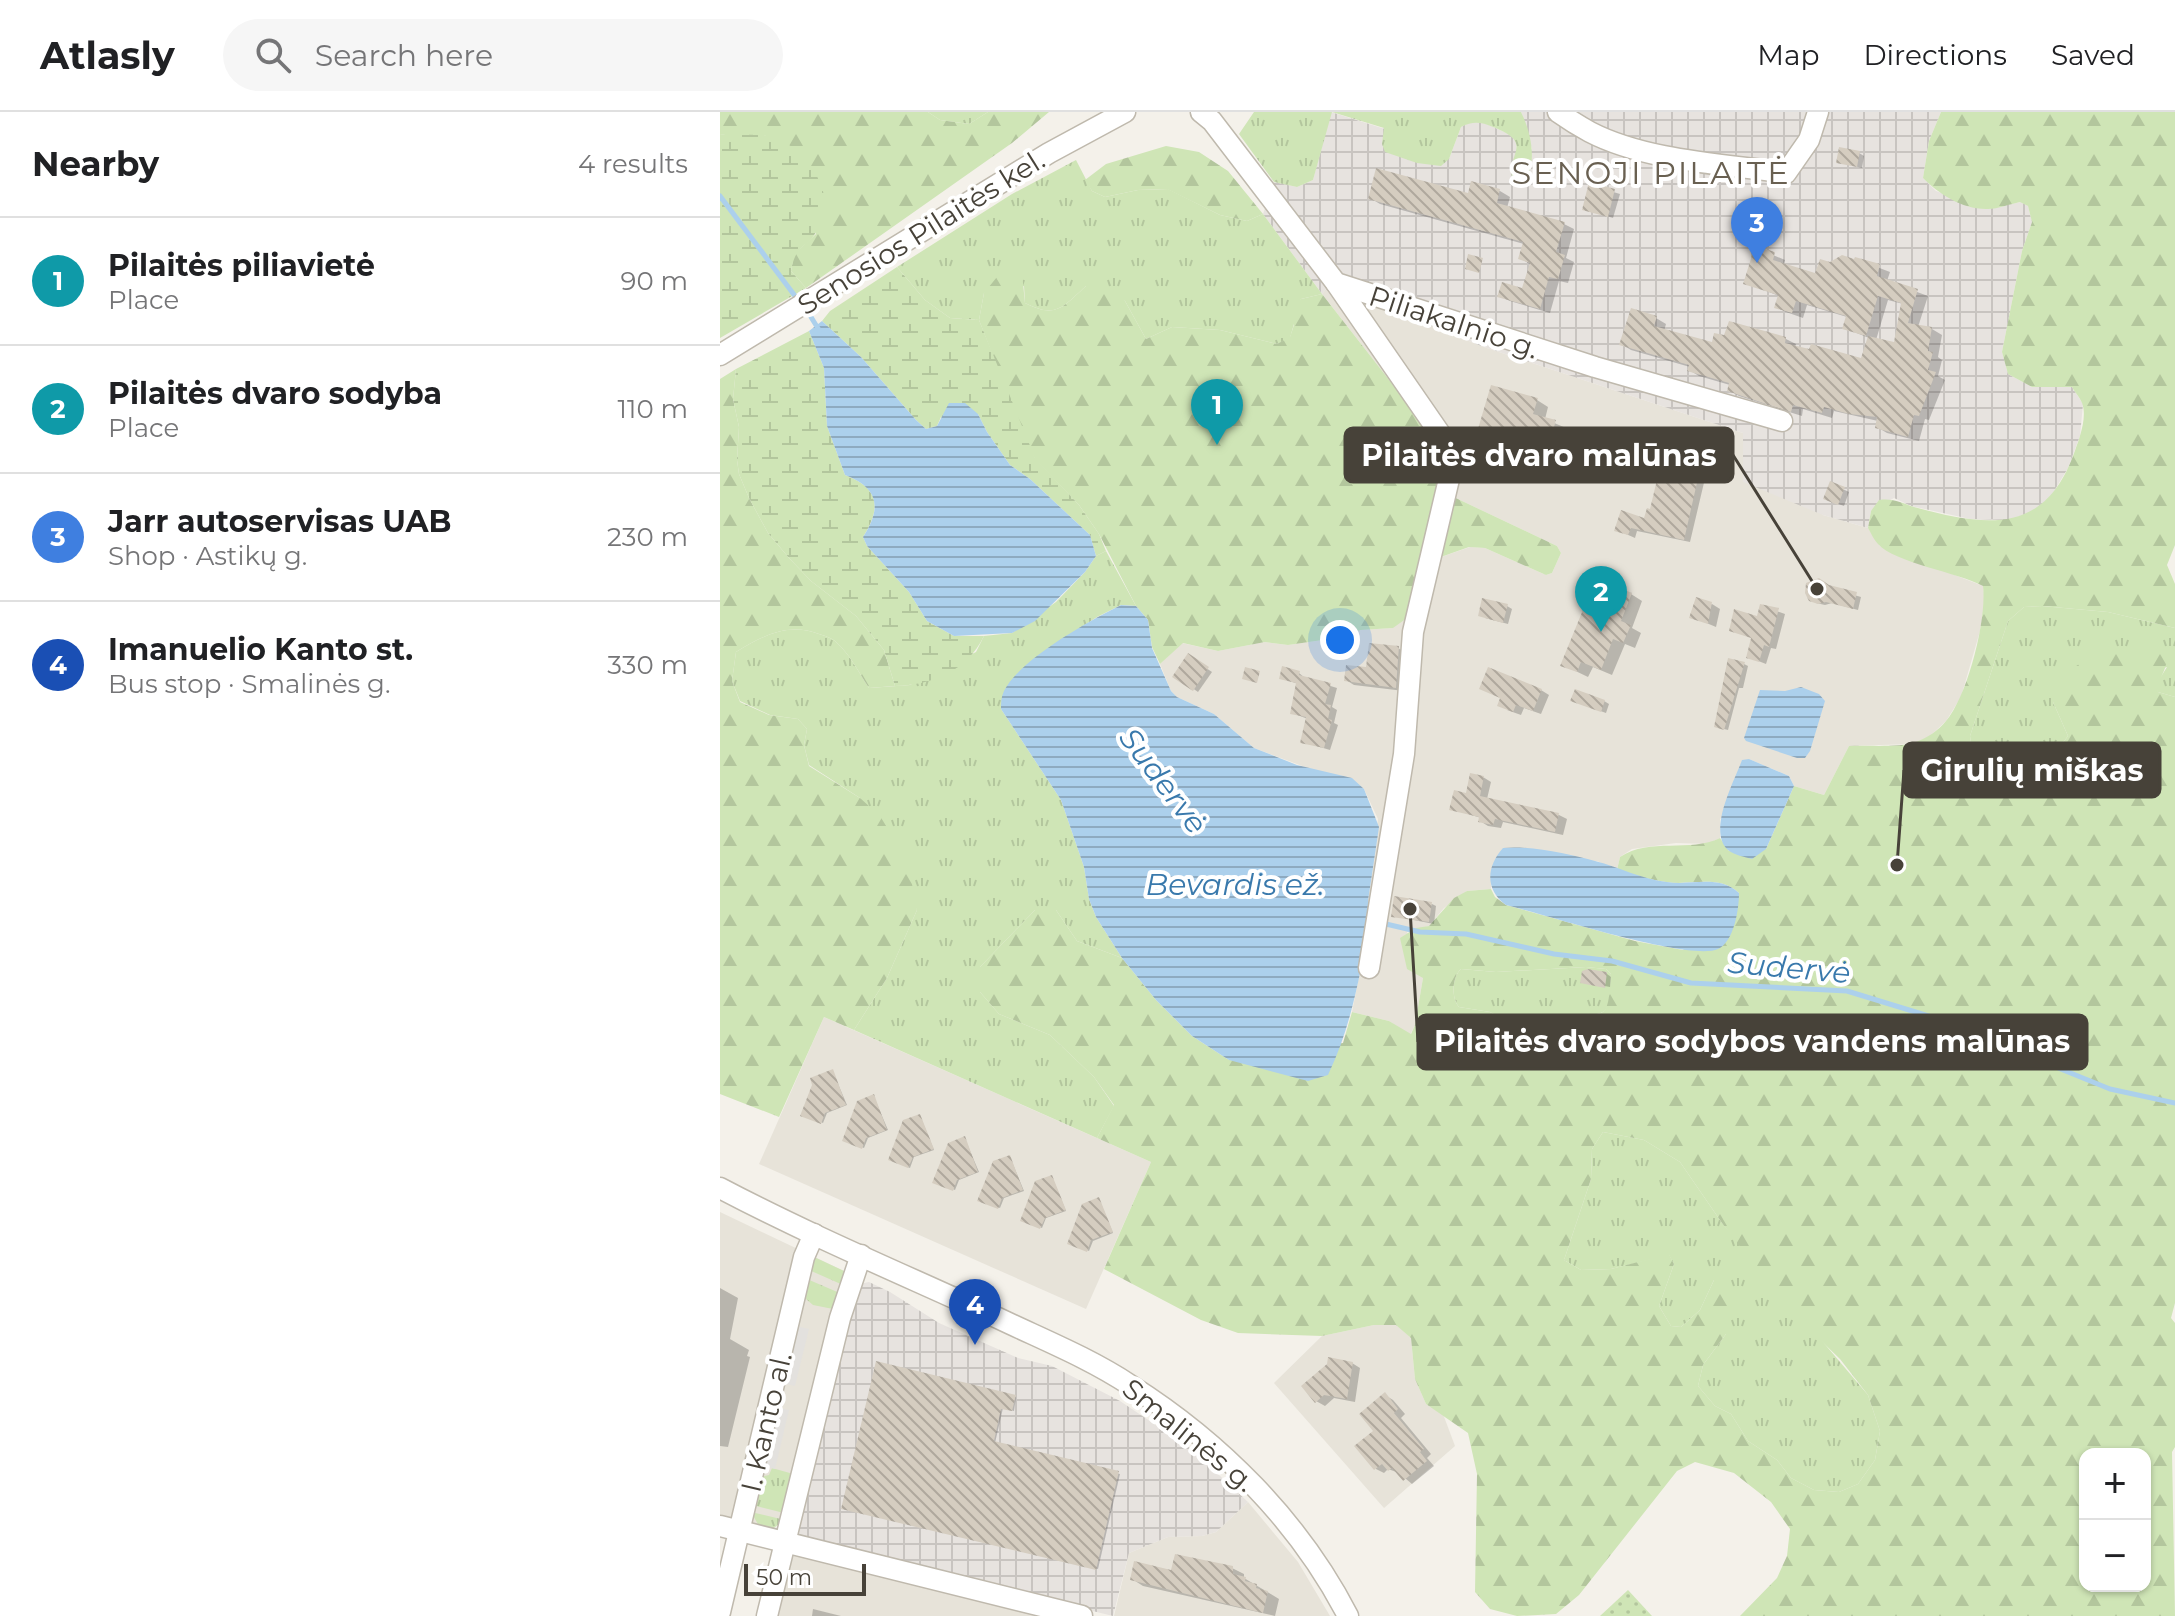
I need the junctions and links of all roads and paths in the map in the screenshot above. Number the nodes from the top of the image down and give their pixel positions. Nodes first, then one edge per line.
1 (1125, 112) edge
2 (1201, 112) edge
3 (1558, 112) edge
4 (1818, 112) edge
5 (1336, 283) junction
6 (720, 355) edge
7 (1782, 421) dead end
8 (1369, 968) dead end
9 (720, 1188) edge
10 (814, 1234) junction
11 (861, 1255) junction
12 (730, 1529) edge
13 (785, 1542) junction
14 (720, 1612) edge
15 (767, 1616) edge
16 (1082, 1616) edge
17 (1348, 1616) edge

1 - 6 street, Senosios Pilaitės kel.
2 - 5 street, Piliakalnio g.
3 - 4 street
5 - 7 street, Piliakalnio g.
5 - 8 street
9 - 10 street, Smalinės g.
10 - 11 street, Smalinės g.
10 - 12 street, I. Kanto al.
11 - 13 street, I. Kanto al.
11 - 17 street, Smalinės g.
12 - 13 street
12 - 14 street, I. Kanto al.
13 - 15 street, I. Kanto al.
13 - 16 street

